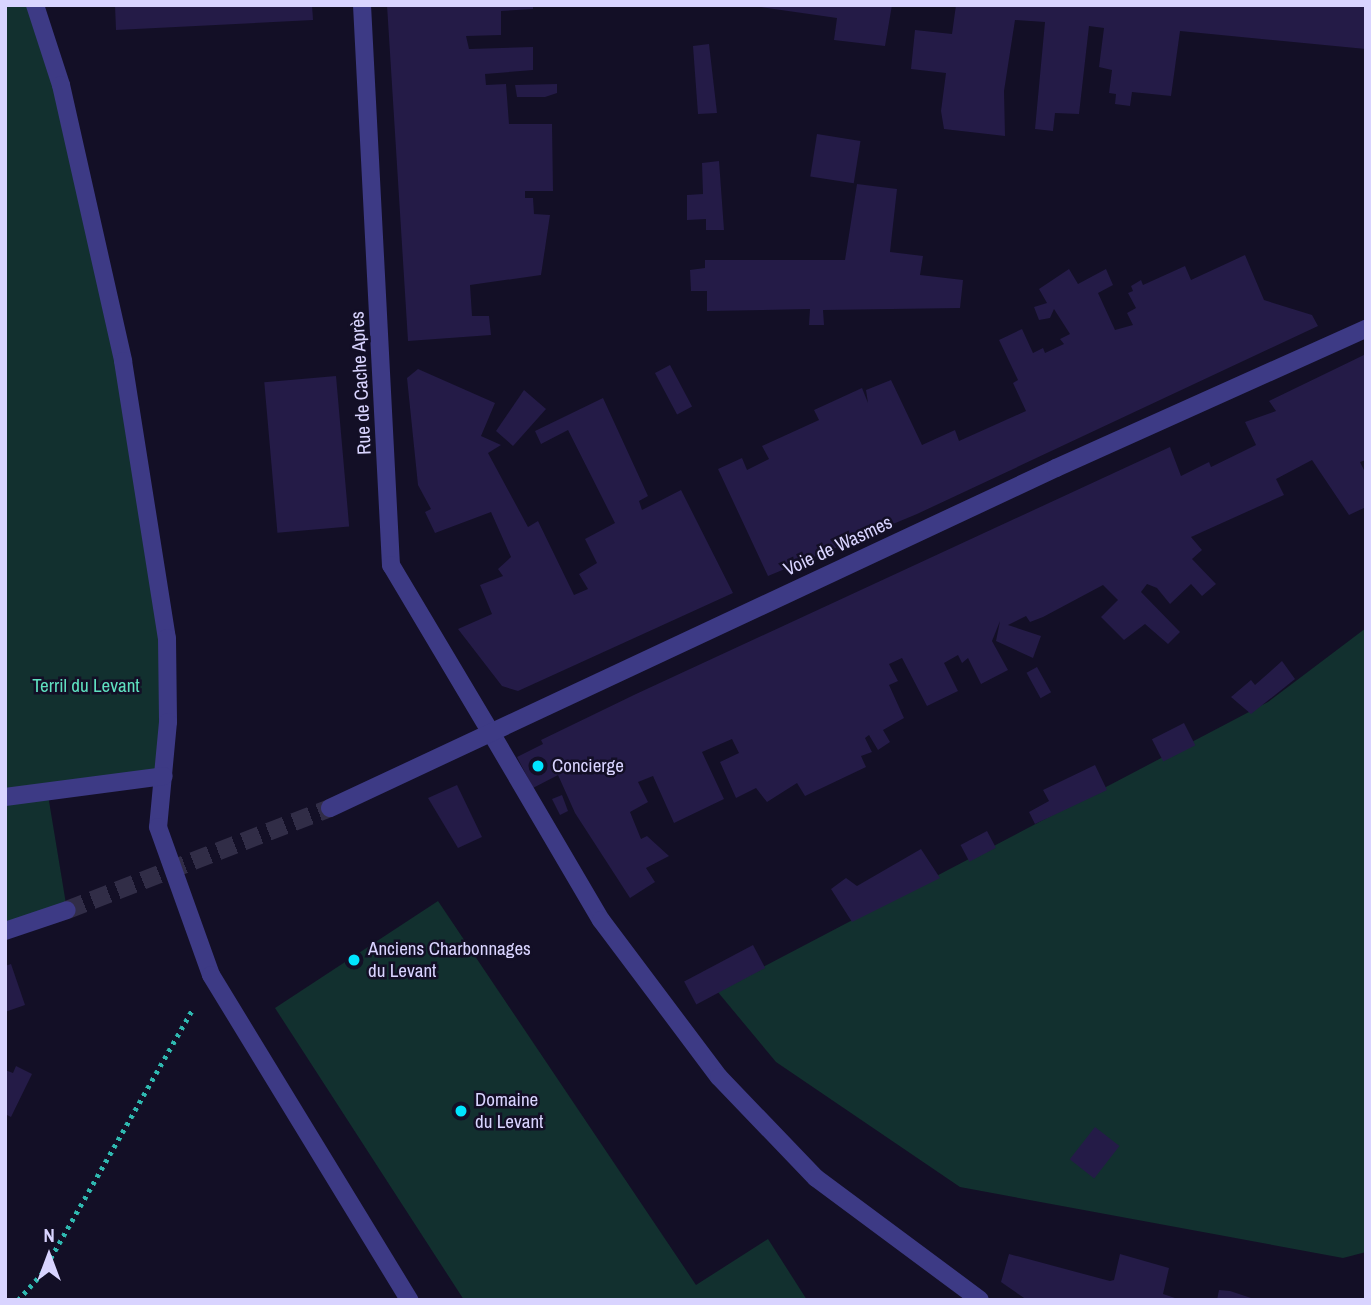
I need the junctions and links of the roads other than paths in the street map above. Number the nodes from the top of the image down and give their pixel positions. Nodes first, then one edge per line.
1 (35, 5) edge
2 (362, 5) edge
3 (1366, 329) edge
4 (490, 731) junction
5 (164, 776) junction
6 (5, 797) edge
7 (330, 808) tunnel mouth
8 (67, 910) tunnel mouth
9 (5, 931) edge
10 (409, 1300) edge
11 (980, 1300) edge

1 - 5 street
2 - 4 street, Rue de Cache Après
3 - 4 street, Voie de Wasmes
4 - 7 street, Voie de Wasmes
4 - 11 street, Rue de Cache Après
5 - 6 street
5 - 10 street
8 - 9 street

